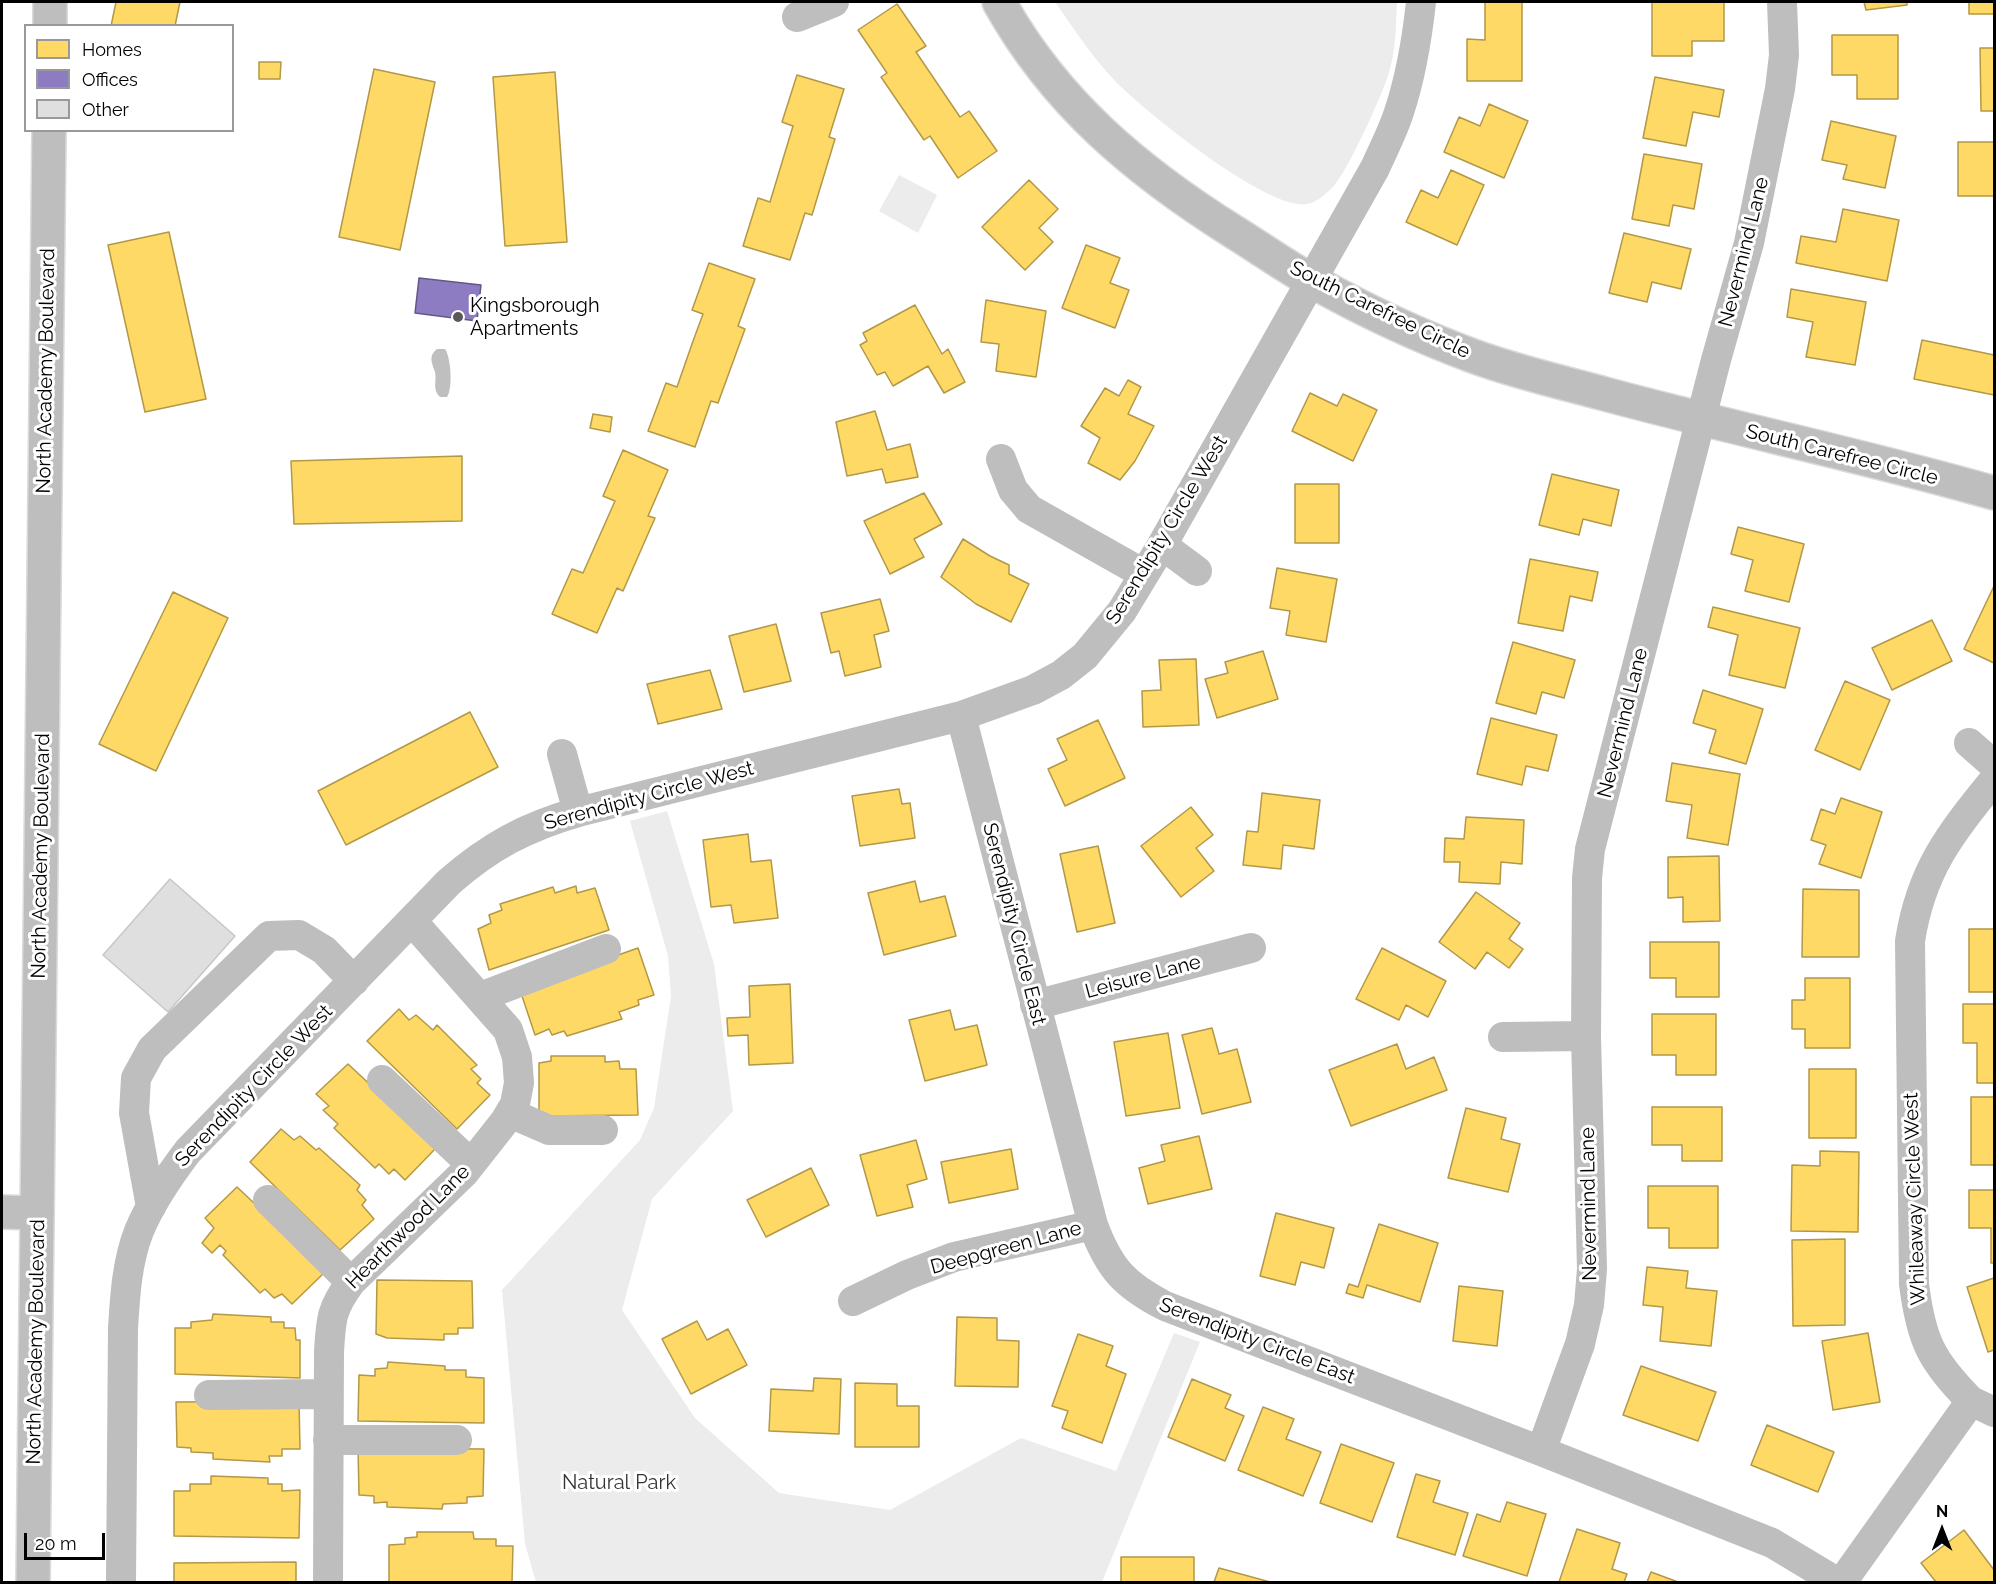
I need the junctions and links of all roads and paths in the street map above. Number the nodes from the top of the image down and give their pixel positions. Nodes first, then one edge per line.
1 (51, 2) edge
2 (834, 2) edge
3 (999, 2) edge
4 (1421, 2) edge
5 (1782, 2) edge
6 (797, 17) dead end
7 (50, 24) edge
8 (49, 132) edge
9 (1311, 280) junction
10 (1701, 420) junction
11 (1001, 459) dead end
12 (1995, 493) edge
13 (1162, 545) junction
14 (1197, 571) dead end
15 (1144, 574) junction
16 (961, 716) junction
17 (1969, 743) dead end
18 (562, 754) dead end
19 (1995, 765) edge
20 (1995, 780) edge
21 (578, 812) junction
22 (412, 921) junction
23 (1251, 948) dead end
24 (606, 949) dead end
25 (354, 981) junction
26 (480, 997) junction
27 (1035, 1005) junction
28 (1586, 1036) junction
29 (1503, 1037) dead end
30 (382, 1080) dead end
31 (510, 1113) junction
32 (603, 1130) dead end
33 (471, 1164) junction
34 (268, 1200) dead end
35 (151, 1207) junction
36 (2, 1212) edge
37 (37, 1213) junction
38 (1093, 1225) junction
39 (351, 1282) junction
40 (853, 1301) dead end
41 (328, 1394) junction
42 (209, 1395) dead end
43 (1983, 1406) edge
44 (328, 1440) junction
45 (457, 1440) dead end
46 (1541, 1451) junction
47 (33, 1582) edge
48 (121, 1582) edge
49 (328, 1582) edge
50 (1837, 1582) edge
51 (1842, 1582) edge

1 - 7 main road
2 - 6 street
3 - 9 main road, South Carefree Circle
4 - 9 street, Serendipity Circle West
5 - 10 street, Nevermind Lane
8 - 37 main road, North Academy Boulevard
9 - 10 main road, South Carefree Circle
9 - 13 street, Serendipity Circle West
10 - 12 main road, South Carefree Circle
10 - 28 street, Nevermind Lane
11 - 15 street
13 - 14 street
13 - 15 street, Serendipity Circle West
15 - 16 street, Serendipity Circle West
16 - 21 street, Serendipity Circle West
16 - 27 street, Serendipity Circle East
17 - 19 street
18 - 21 street
20 - 43 street, Whileaway Circle West
21 - 22 street, Serendipity Circle West
22 - 25 street, Serendipity Circle West
22 - 26 street, Hearthwood Lane
23 - 27 street, Leisure Lane
24 - 26 street
25 - 35 street, Serendipity Circle West
25 - 35 street
26 - 31 street, Hearthwood Lane
27 - 38 street, Serendipity Circle East
28 - 29 street
28 - 46 street, Nevermind Lane
30 - 33 street
31 - 32 street
31 - 33 street, Hearthwood Lane
33 - 39 street, Hearthwood Lane
34 - 39 street
35 - 48 street, Serendipity Circle West
36 - 37 main road
37 - 47 main road, North Academy Boulevard
38 - 40 street, Deepgreen Lane
38 - 46 street, Serendipity Circle East
39 - 41 street, Hearthwood Lane
41 - 42 street
41 - 44 street, Hearthwood Lane
43 - 51 street, Whileaway Circle West
44 - 45 street
44 - 49 street, Hearthwood Lane
46 - 50 street, Serendipity Circle East

